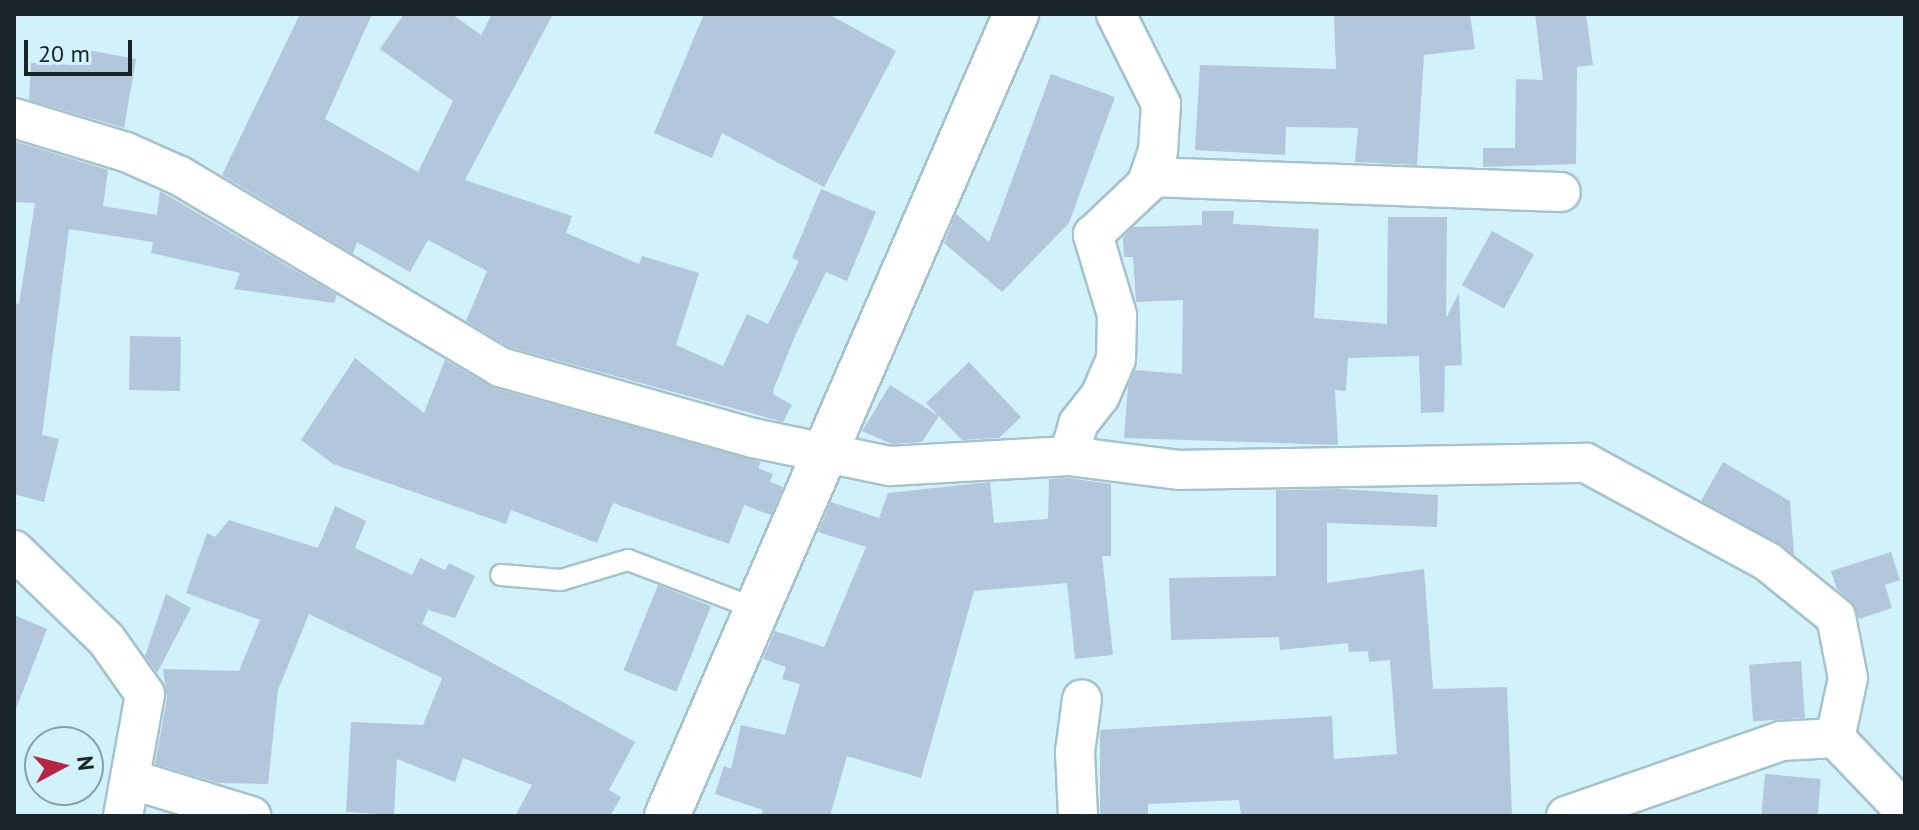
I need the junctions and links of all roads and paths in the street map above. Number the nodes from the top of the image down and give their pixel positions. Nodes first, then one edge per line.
1 (1016, 14) edge
2 (1116, 14) edge
3 (14, 118) edge
4 (1149, 177) junction
5 (1561, 192) dead end
6 (827, 450) junction
7 (1069, 456) junction
8 (14, 550) edge
9 (501, 575) dead end
10 (757, 609) junction
11 (1082, 699) dead end
12 (1835, 738) junction
13 (130, 779) junction
14 (1901, 807) edge
15 (123, 816) edge
16 (251, 816) edge
17 (667, 816) edge
18 (1078, 816) edge
19 (1566, 816) edge

1 - 6 street
2 - 4 street
3 - 6 street
4 - 5 street
4 - 7 street
6 - 7 street
6 - 10 street
7 - 12 street
8 - 13 street
9 - 10 lane
10 - 17 street
11 - 18 street
12 - 14 street
12 - 19 street
13 - 15 street
13 - 16 street

